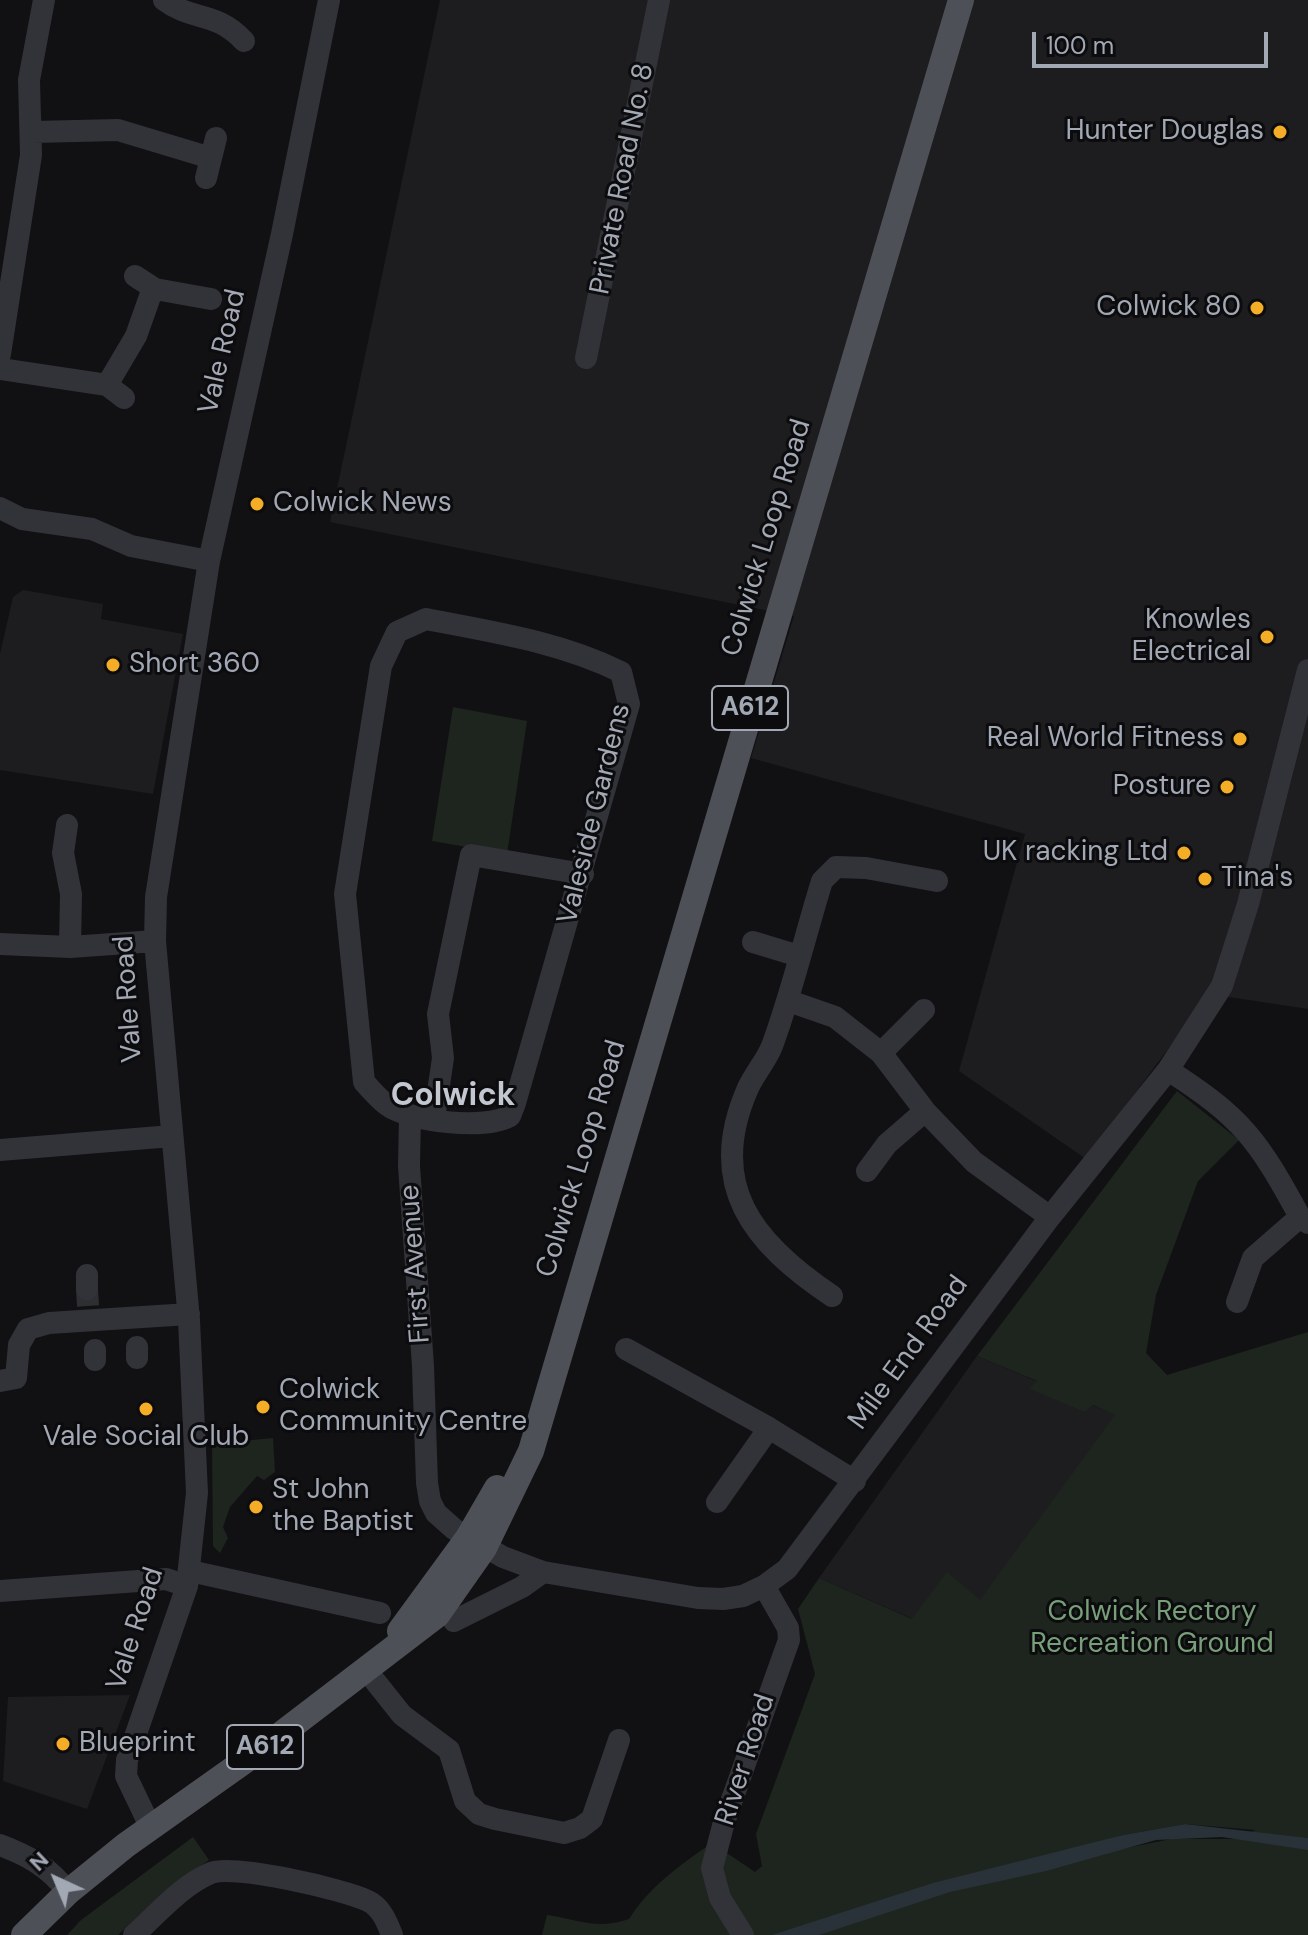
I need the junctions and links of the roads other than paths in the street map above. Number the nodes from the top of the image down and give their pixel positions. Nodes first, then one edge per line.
1 (44, 0) edge
2 (164, 0) edge
3 (329, 0) edge
4 (659, 0) edge
5 (961, 0) edge
6 (240, 26) dead end
7 (33, 132) junction
8 (211, 158) dead end
9 (211, 299) dead end
10 (0, 354) edge
11 (586, 358) dead end
12 (0, 369) edge
13 (0, 508) edge
14 (209, 561) junction
15 (1308, 670) edge
16 (67, 825) dead end
17 (583, 874) junction
18 (937, 881) dead end
19 (155, 941) junction
20 (753, 942) dead end
21 (0, 944) edge
22 (70, 947) junction
23 (799, 956) junction
24 (789, 1001) junction
25 (924, 1010) dead end
26 (881, 1053) junction
27 (1168, 1070) junction
28 (925, 1111) junction
29 (410, 1116) junction
30 (434, 1119) junction
31 (172, 1136) junction
32 (0, 1150) edge
33 (867, 1171) dead end
34 (1050, 1217) junction
35 (1304, 1220) edge
36 (832, 1296) dead end
37 (1237, 1302) dead end
38 (189, 1314) junction
39 (635, 1360) dead end
40 (0, 1381) edge
41 (769, 1428) junction
42 (855, 1481) junction
43 (717, 1502) dead end
44 (476, 1543) junction
45 (543, 1572) junction
46 (189, 1579) junction
47 (764, 1586) junction
48 (0, 1591) edge
49 (380, 1613) dead end
50 (454, 1621) dead end
51 (371, 1667) junction
52 (619, 1740) dead end
53 (150, 1826) junction
54 (0, 1845) edge
55 (68, 1892) junction
56 (24, 1935) edge
57 (134, 1935) edge
58 (392, 1935) edge
59 (743, 1935) edge

1 - 7 street
2 - 6 street
3 - 14 street, Vale Road
4 - 11 street, Private Road No. 8
5 - 44 main road, Colwick Loop Road / A612
7 - 8 street
7 - 10 street
9 - 12 street
13 - 14 street
14 - 19 street, Vale Road
15 - 27 street, Mile End Road
16 - 22 street
17 - 29 street, Valeside Gardens
17 - 30 street, Valeside Gardens
17 - 30 street
18 - 23 street
19 - 22 street
19 - 31 street, Vale Road
20 - 23 street
21 - 22 street
23 - 24 street
24 - 26 street
24 - 36 street
25 - 26 street
26 - 28 street
27 - 34 street, Mile End Road
27 - 35 street
28 - 33 street
28 - 34 street
29 - 30 street, Valeside Gardens
29 - 44 street, First Avenue
31 - 32 street
31 - 38 street, Vale Road
34 - 42 street, Mile End Road
35 - 37 street
38 - 40 street
38 - 46 street, Vale Road
39 - 41 street
41 - 42 street
41 - 43 street
42 - 47 street, Mile End Road
44 - 45 street, Mile End Road
44 - 51 main road, A612
45 - 47 street, Mile End Road
45 - 50 street
46 - 48 street
46 - 49 street
46 - 53 street, Vale Road
47 - 59 street, River Road
51 - 52 street
51 - 53 main road, A612
53 - 55 main road, A612
54 - 55 street
55 - 56 main road, A612
57 - 58 street

